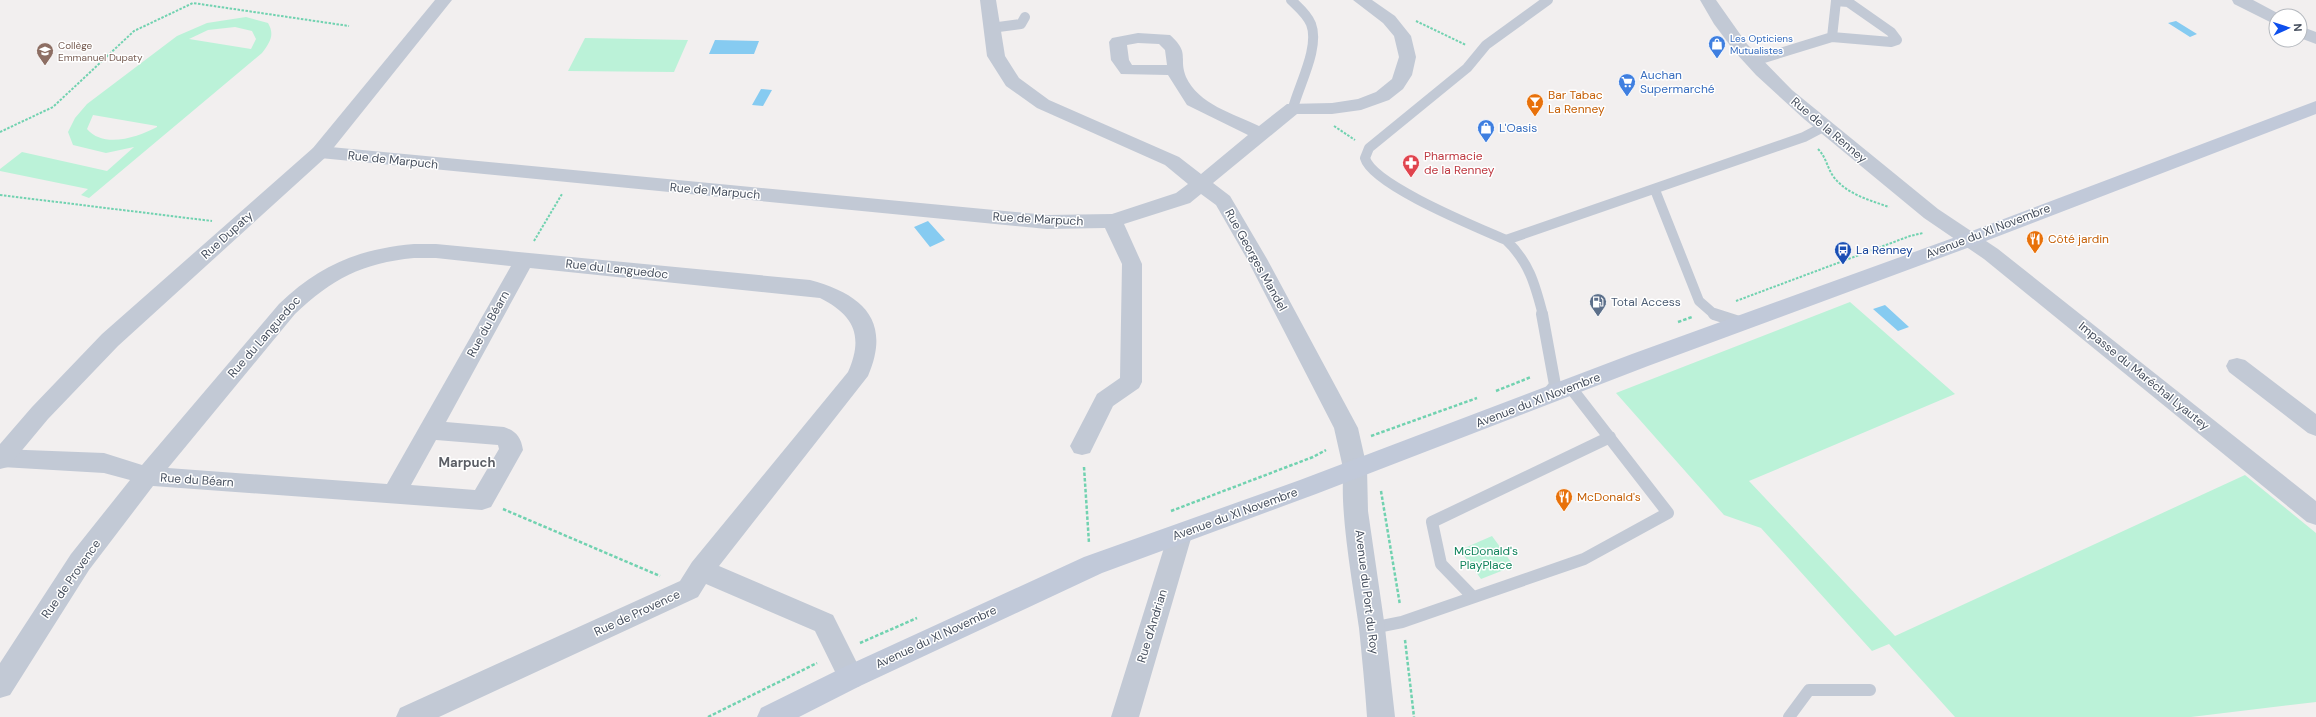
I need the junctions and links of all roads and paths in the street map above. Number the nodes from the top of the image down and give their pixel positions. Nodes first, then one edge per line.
1 (444, 0) edge
2 (988, 0) edge
3 (1291, 0) edge
4 (1361, 0) edge
5 (1548, 0) edge
6 (1708, 0) edge
7 (2240, 0) edge
8 (2268, 14) edge
9 (1024, 17) dead end
10 (1388, 18) junction
11 (350, 26) dead end
12 (991, 28) junction
13 (1832, 37) junction
14 (1478, 53) junction
15 (1754, 61) junction
16 (1176, 70) dead end
17 (2316, 107) edge
18 (1293, 108) junction
19 (1823, 126) junction
20 (0, 132) edge
21 (1260, 134) junction
22 (320, 152) junction
23 (572, 178) junction
24 (1200, 184) junction
25 (1655, 190) junction
26 (0, 195) edge
27 (1112, 221) junction
28 (220, 222) dead end
29 (1971, 239) junction
30 (1506, 240) junction
31 (524, 260) junction
32 (1742, 322) junction
33 (2237, 366) dead end
34 (1571, 388) junction
35 (1546, 398) junction
36 (2316, 427) edge
37 (429, 430) junction
38 (1379, 433) dead end
39 (1610, 437) junction
40 (1082, 446) joint
41 (1, 459) edge
42 (1379, 459) junction
43 (1355, 468) junction
44 (147, 476) junction
45 (394, 494) junction
46 (482, 500) junction
47 (2316, 514) edge
48 (1180, 534) junction
49 (1093, 565) junction
50 (695, 579) junction
51 (1473, 597) junction
52 (1402, 622) junction
53 (1372, 628) junction
54 (851, 676) junction
55 (0, 686) edge
56 (1870, 690) dead end
57 (410, 717) edge
58 (771, 717) edge
59 (1125, 717) edge
60 (1381, 717) edge
61 (1414, 717) edge
62 (1788, 717) edge

1 - 22 street, Rue Dupaty
2 - 12 street, Rue Georges Mandel
3 - 18 lane
4 - 10 street
5 - 14 lane
6 - 15 street, Rue de la Renney
7 - 8 street
9 - 12 lane
10 - 14 path
10 - 18 street
11 - 20 path
12 - 24 street, Rue Georges Mandel
13 - 13 lane
13 - 15 lane
14 - 30 lane
15 - 19 street, Rue de la Renney
16 - 21 street
17 - 29 main road, Avenue du XI Novembre
18 - 21 street, Rue de Marpuch
19 - 25 lane
19 - 29 street, Rue de la Renney
21 - 24 street, Rue de Marpuch
22 - 23 street, Rue de Marpuch
22 - 41 street, Rue Dupaty
23 - 27 street, Rue de Marpuch
23 - 31 path
24 - 27 street, Rue de Marpuch
24 - 43 street, Rue Georges Mandel
25 - 30 lane
25 - 32 lane
26 - 28 path
27 - 40 street
29 - 32 main road, Avenue du XI Novembre
29 - 47 street, Impasse du Maréchal Lyautey
30 - 35 lane
31 - 37 street, Rue du Béarn
31 - 44 street, Rue du Languedoc
31 - 50 street, Rue du Languedoc
32 - 34 main road, Avenue du XI Novembre
33 - 36 street
34 - 35 main road, Avenue du XI Novembre
34 - 39 lane
35 - 42 main road, Avenue du XI Novembre
37 - 45 street, Rue du Béarn
37 - 46 street
38 - 42 path
39 - 51 lane
39 - 51 lane
40 - 49 path
41 - 44 street, Rue du Béarn
42 - 43 main road, Avenue du XI Novembre
42 - 52 path
43 - 48 main road, Avenue du XI Novembre
43 - 53 street, Avenue du Port du Roy
44 - 45 street, Rue du Béarn
44 - 55 street, Rue de Provence
45 - 46 street, Rue du Béarn
46 - 50 path
48 - 49 main road, Avenue du XI Novembre
48 - 59 street, Rue d'Andrian
49 - 54 main road, Avenue du XI Novembre
50 - 54 street
50 - 57 street, Rue de Provence
51 - 52 lane
52 - 53 lane
52 - 61 path
53 - 60 street, Avenue du Port du Roy
54 - 58 main road, Avenue du XI Novembre
56 - 62 lane

